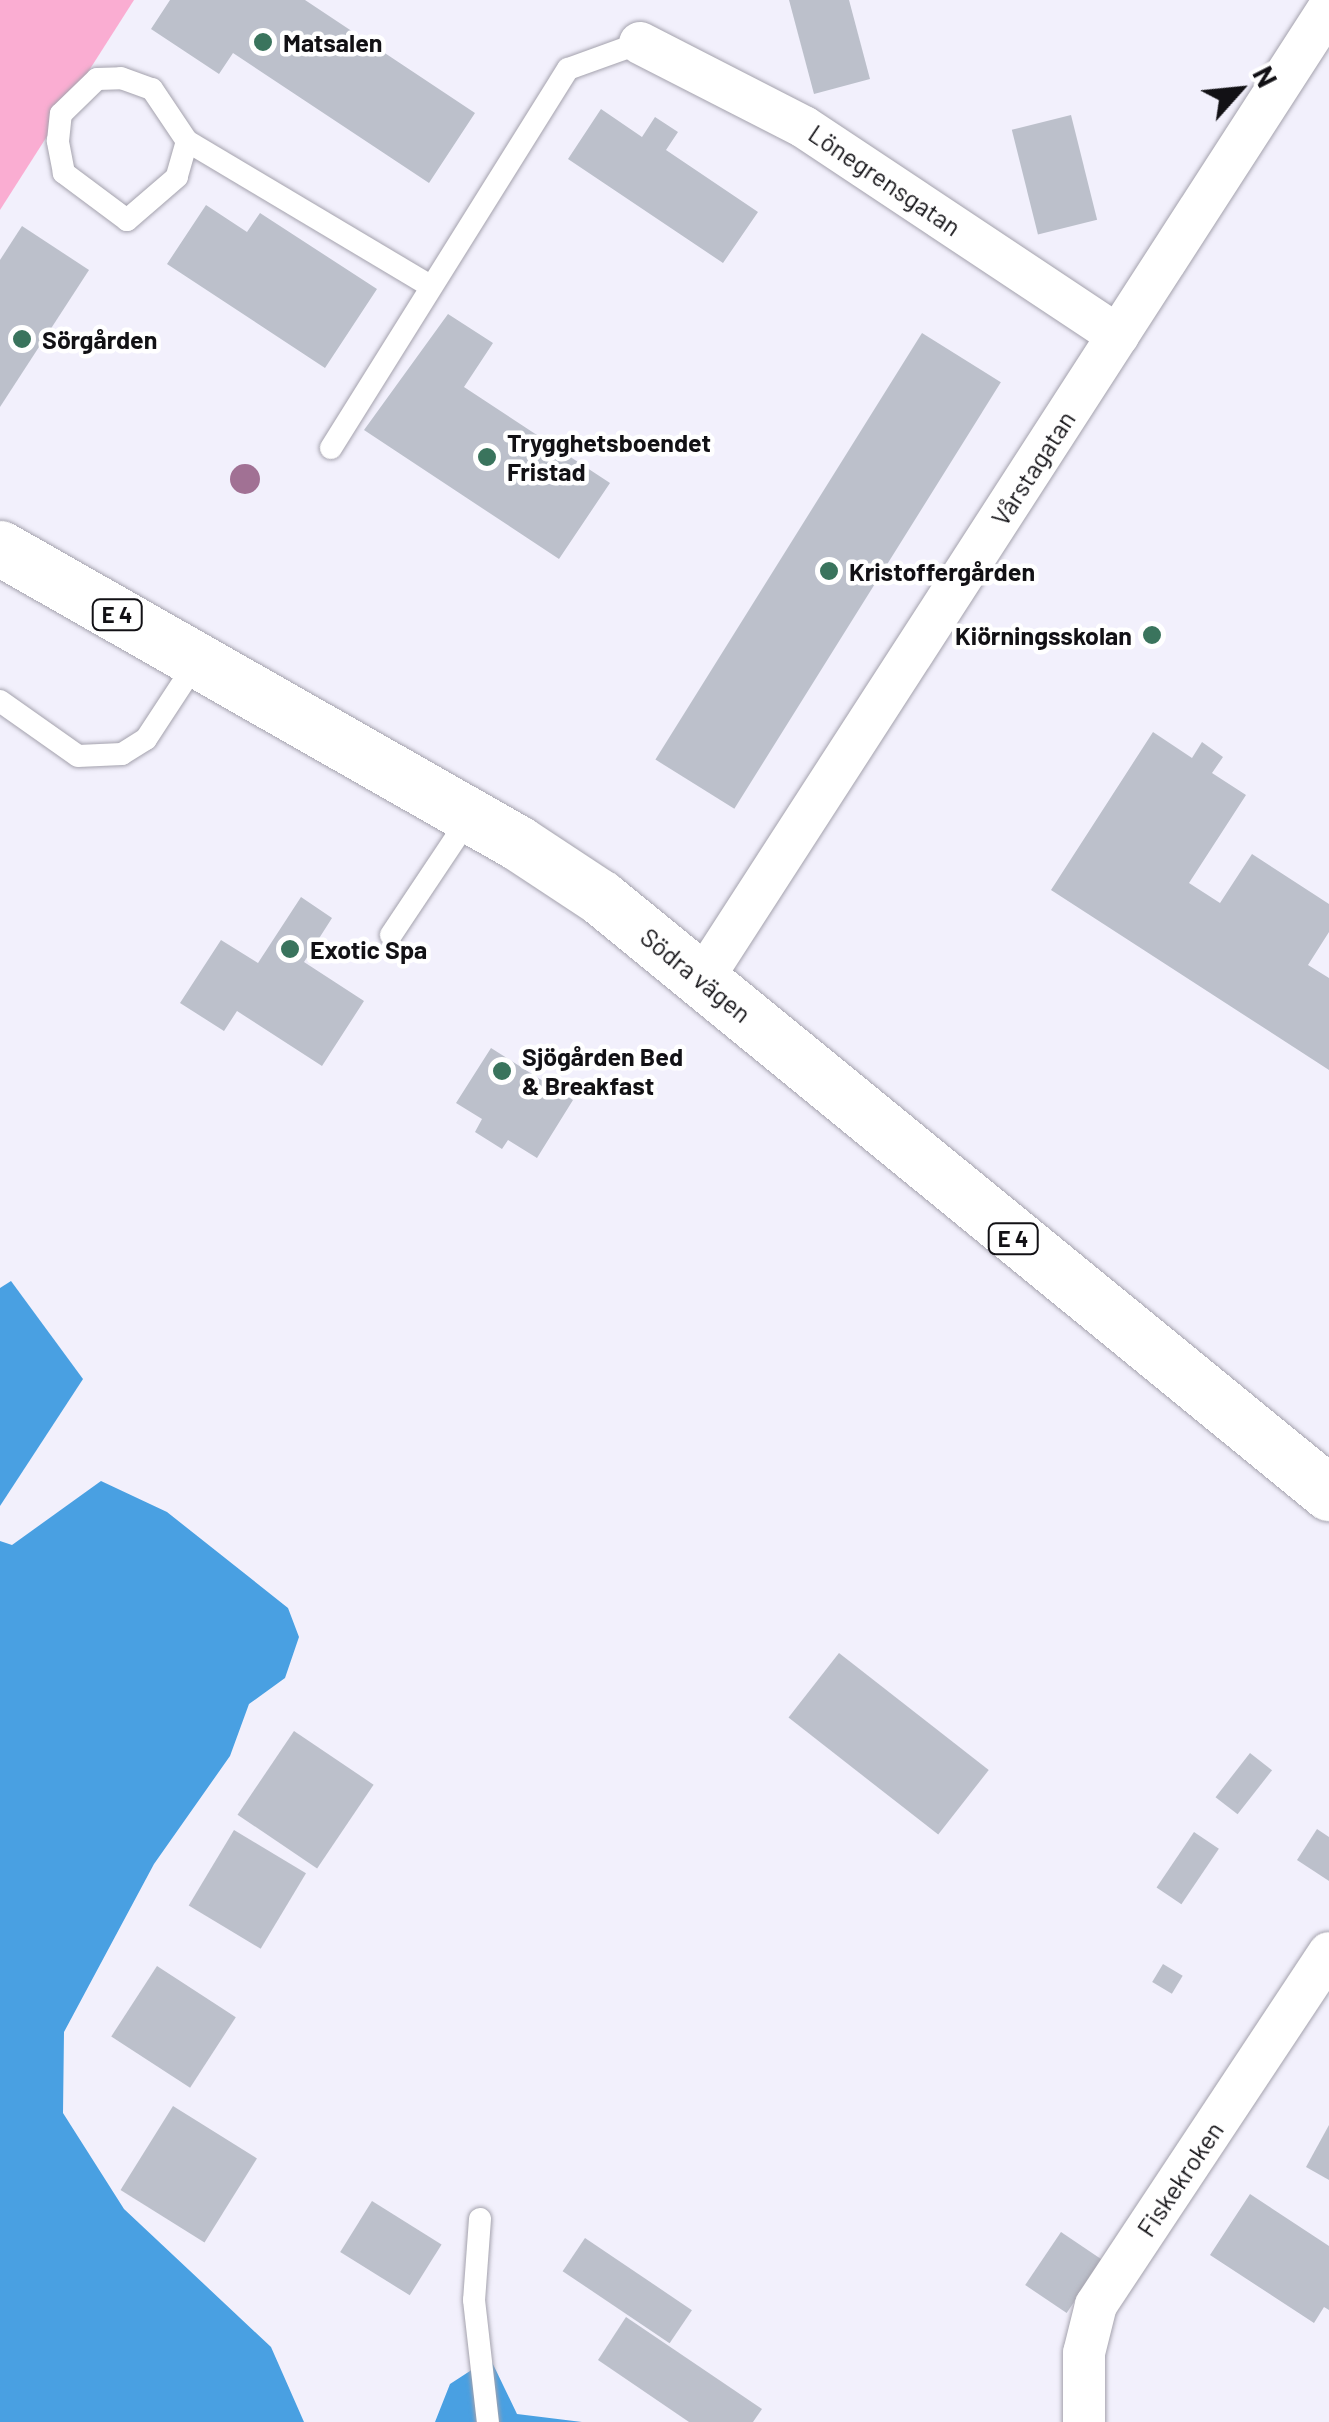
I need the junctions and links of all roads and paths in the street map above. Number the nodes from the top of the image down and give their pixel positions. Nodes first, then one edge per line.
1 (1329, 8) edge
2 (640, 44) joint
3 (187, 141) junction
4 (430, 286) junction
5 (1118, 336) junction
6 (330, 448) dead end
7 (0, 548) edge
8 (198, 660) junction
9 (0, 701) edge
10 (471, 815) junction
11 (391, 935) dead end
12 (703, 978) junction
13 (1329, 1493) edge
14 (1329, 1953) edge
15 (480, 2218) dead end
16 (488, 2422) edge
17 (1084, 2422) edge

1 - 5 street, Vårstagatan
2 - 4 lane
2 - 5 street, Lönegrensgatan
3 - 3 lane
3 - 4 lane
4 - 6 lane
5 - 12 street, Vårstagatan
7 - 8 highway, Södra vägen / E 4
8 - 9 lane
8 - 10 highway, Södra vägen / E 4
10 - 11 lane
10 - 12 highway, Södra vägen / E 4
12 - 13 highway, Södra vägen / E 4
14 - 17 street, Fiskekroken
15 - 16 lane

